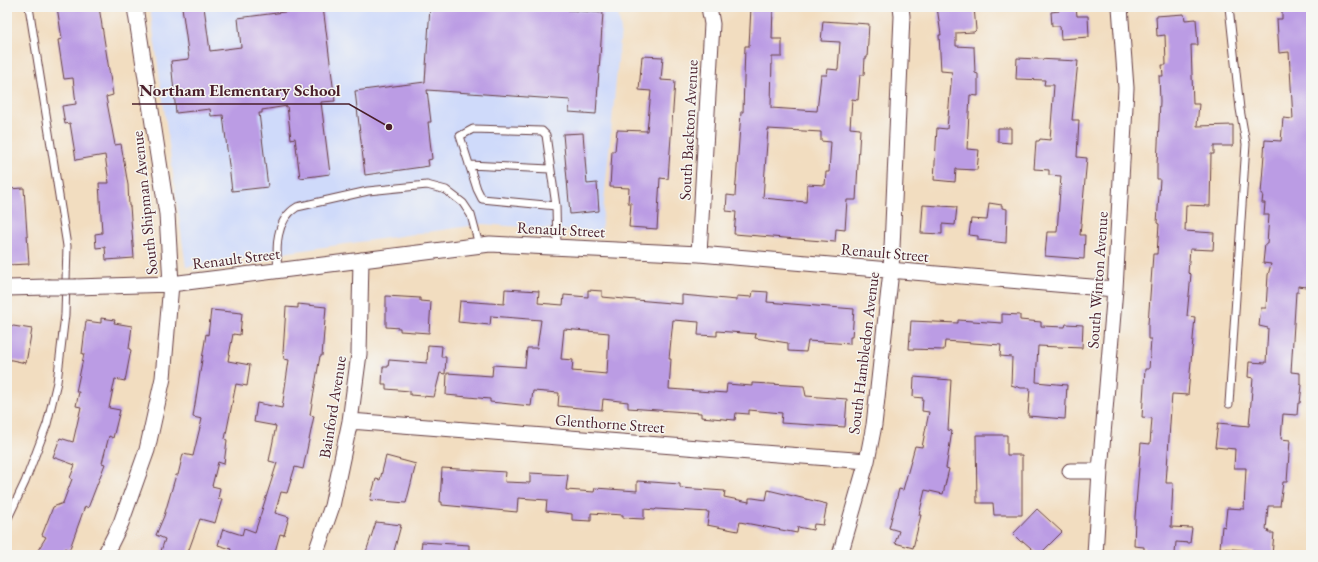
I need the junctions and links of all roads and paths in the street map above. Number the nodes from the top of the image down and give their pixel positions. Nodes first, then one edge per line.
1 (29, 7) edge
2 (135, 7) edge
3 (709, 7) edge
4 (901, 7) edge
5 (1120, 7) edge
6 (1229, 7) edge
7 (469, 165) junction
8 (550, 169) junction
9 (556, 206) junction
10 (479, 245) junction
11 (557, 247) junction
12 (699, 254) junction
13 (361, 260) junction
14 (278, 271) junction
15 (890, 271) junction
16 (171, 284) junction
17 (7, 288) edge
18 (1115, 289) junction
19 (1229, 404) dead end
20 (350, 421) junction
21 (867, 461) junction
22 (1070, 471) dead end
23 (1100, 471) junction
24 (7, 520) edge
25 (106, 555) edge
26 (315, 555) edge
27 (840, 555) edge
28 (1095, 555) edge

1 - 24 lane
2 - 16 street, South Shipman Avenue
3 - 12 street, South Backton Avenue
4 - 15 street, South Hambledon Avenue
5 - 18 street, South Winton Avenue
6 - 19 lane
7 - 8 lane
7 - 8 lane
7 - 9 lane
8 - 9 lane
9 - 11 lane
10 - 11 street, Renault Street
10 - 13 street, Renault Street
10 - 14 lane
11 - 12 street, Renault Street
12 - 15 street, Renault Street
13 - 14 street, Renault Street
13 - 20 street, Bainford Avenue
14 - 16 street, Renault Street
15 - 18 street, Renault Street
15 - 21 street, South Hambledon Avenue
16 - 17 street, Renault Street, bridge
16 - 25 street, South Shipman Avenue
18 - 23 street, South Winton Avenue
20 - 21 street, Glenthorne Street
20 - 26 street, Bainford Avenue
21 - 27 street, South Hambledon Avenue
22 - 23 street
23 - 28 street, South Winton Avenue

